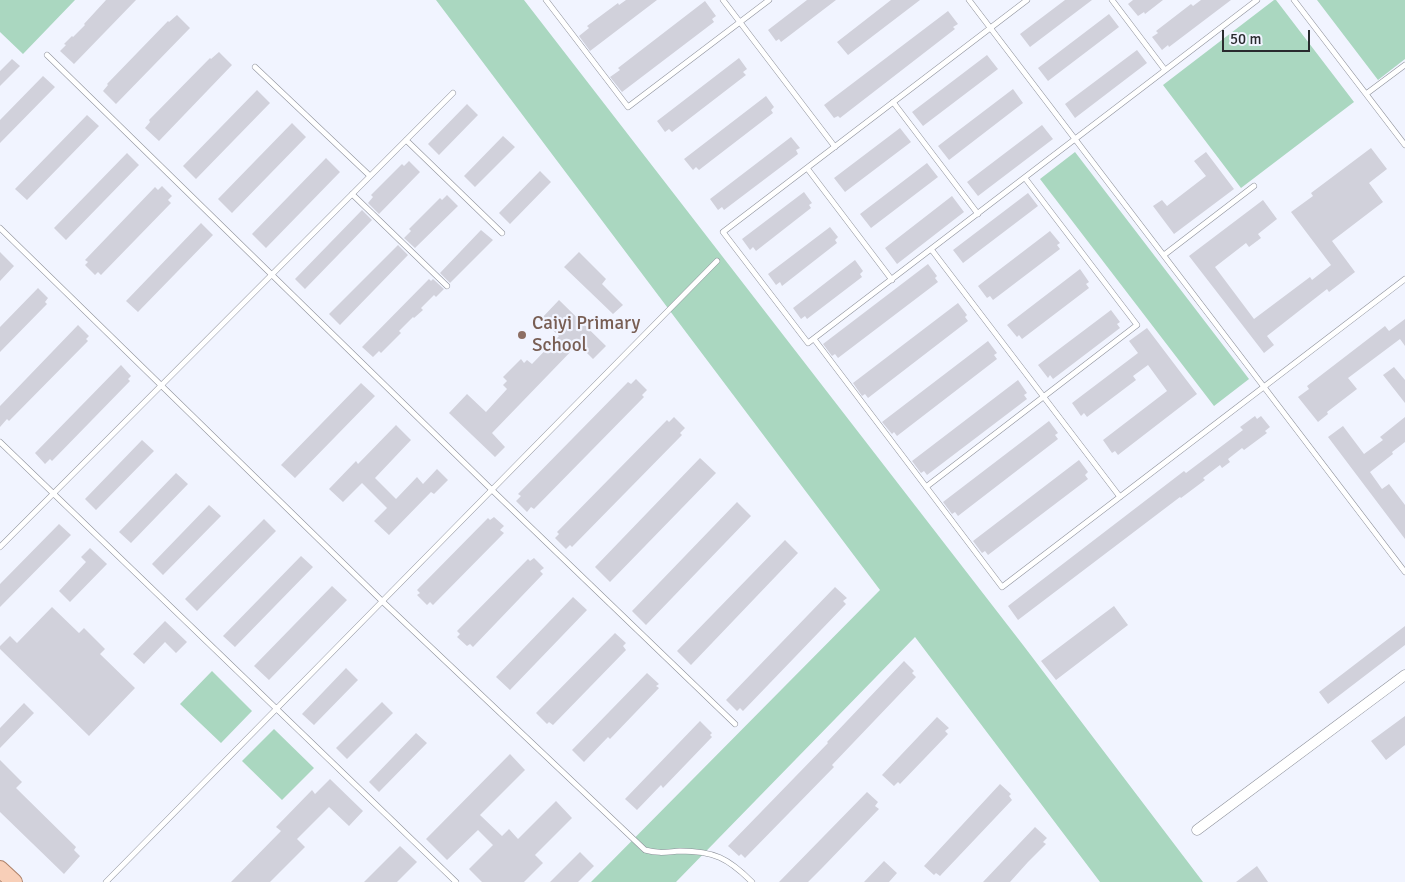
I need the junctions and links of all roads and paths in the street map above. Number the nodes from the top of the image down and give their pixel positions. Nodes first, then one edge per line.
1 (546, 0) edge
2 (723, 0) edge
3 (769, 0) edge
4 (969, 0) edge
5 (1027, 0) edge
6 (1112, 0) edge
7 (1257, 0) edge
8 (1294, 0) edge
9 (740, 22) junction
10 (990, 28) junction
11 (48, 55) dead end
12 (1405, 65) edge
13 (255, 67) dead end
14 (1165, 70) junction
15 (452, 93) dead end
16 (1366, 94) junction
17 (893, 102) junction
18 (1075, 139) junction
19 (406, 140) junction
20 (1405, 145) edge
21 (835, 147) junction
22 (807, 168) junction
23 (370, 176) junction
24 (1025, 178) junction
25 (1254, 186) dead end
26 (352, 194) junction
27 (978, 214) junction
28 (0, 228) edge
29 (502, 233) dead end
30 (931, 249) junction
31 (1164, 255) junction
32 (717, 260) dead end
33 (272, 274) junction
34 (1405, 279) edge
35 (892, 280) junction
36 (447, 286) dead end
37 (814, 339) junction
38 (161, 385) junction
39 (1264, 387) junction
40 (1044, 397) junction
41 (0, 442) edge
42 (926, 487) junction
43 (492, 490) junction
44 (53, 494) junction
45 (1120, 497) junction
46 (0, 547) edge
47 (1405, 572) edge
48 (382, 601) junction
49 (1405, 675) edge
50 (276, 709) junction
51 (734, 724) dead end
52 (1197, 830) dead end
53 (0, 869) edge
54 (14, 882) edge
55 (106, 882) edge
56 (456, 882) edge
57 (752, 882) edge

1 - 9 lane
2 - 9 lane
3 - 9 lane
4 - 10 lane
5 - 10 lane
6 - 14 lane
7 - 14 lane
8 - 16 lane
9 - 21 lane
10 - 17 lane
10 - 18 lane
11 - 33 lane
12 - 16 lane
13 - 23 lane
14 - 18 lane
15 - 19 lane
16 - 20 lane
17 - 21 lane
17 - 27 lane
18 - 24 lane
18 - 31 lane
19 - 23 lane
19 - 29 lane
21 - 22 lane
22 - 35 lane
22 - 37 lane
23 - 26 lane
24 - 27 lane
24 - 40 lane
25 - 31 lane
26 - 33 lane
26 - 36 lane
27 - 30 lane
28 - 38 lane
30 - 35 lane
30 - 40 lane
31 - 39 lane
32 - 43 lane
33 - 38 lane
33 - 43 lane
34 - 39 lane
35 - 37 lane
37 - 42 lane
38 - 44 lane
38 - 48 lane
39 - 45 lane
39 - 47 lane
40 - 42 lane
40 - 45 lane
41 - 44 lane
42 - 45 lane
43 - 48 lane
43 - 51 lane
44 - 46 lane
44 - 50 lane
48 - 50 lane
48 - 57 lane
49 - 52 street
50 - 55 lane
50 - 56 lane
53 - 54 main road

